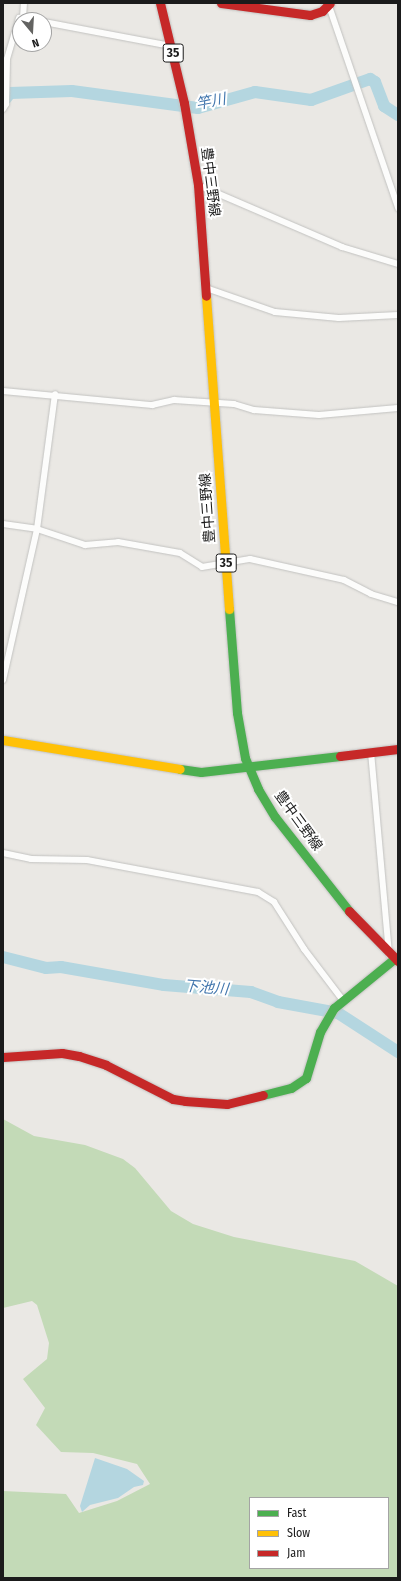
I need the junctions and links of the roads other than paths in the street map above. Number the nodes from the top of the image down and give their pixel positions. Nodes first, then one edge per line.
1 (160, 3) edge
2 (221, 3) edge
3 (329, 4) edge
4 (52, 24) edge
5 (12, 43) edge
6 (171, 46) junction
7 (3, 109) edge
8 (198, 185) junction
9 (398, 208) edge
10 (398, 264) edge
11 (206, 288) junction
12 (398, 315) edge
13 (3, 391) edge
14 (55, 394) junction
15 (215, 402) junction
16 (398, 408) edge
17 (3, 524) edge
18 (37, 529) junction
19 (226, 563) junction
20 (398, 602) edge
21 (3, 680) edge
22 (3, 740) edge
23 (398, 749) edge
24 (370, 752) junction
25 (249, 768) junction
26 (3, 853) edge
27 (394, 958) edge
28 (342, 999) junction
29 (3, 1058) edge

1 - 6 main road, 豊中三野線 / 35
2 - 3 main road
3 - 9 street
4 - 6 street
5 - 7 street
6 - 8 main road, 豊中三野線 / 35
8 - 10 street
8 - 11 main road, 豊中三野線 / 35
11 - 12 street
11 - 15 main road, 豊中三野線 / 35
13 - 14 street
14 - 15 street
14 - 18 street
15 - 16 street
15 - 19 main road, 豊中三野線 / 35
17 - 18 street
18 - 19 street
18 - 21 street
19 - 20 street
19 - 25 main road, 豊中三野線 / 35
22 - 25 main road
23 - 24 main road
24 - 25 main road
24 - 27 street
25 - 27 main road, 豊中三野線 / 35
26 - 28 street
27 - 28 main road
28 - 29 main road

